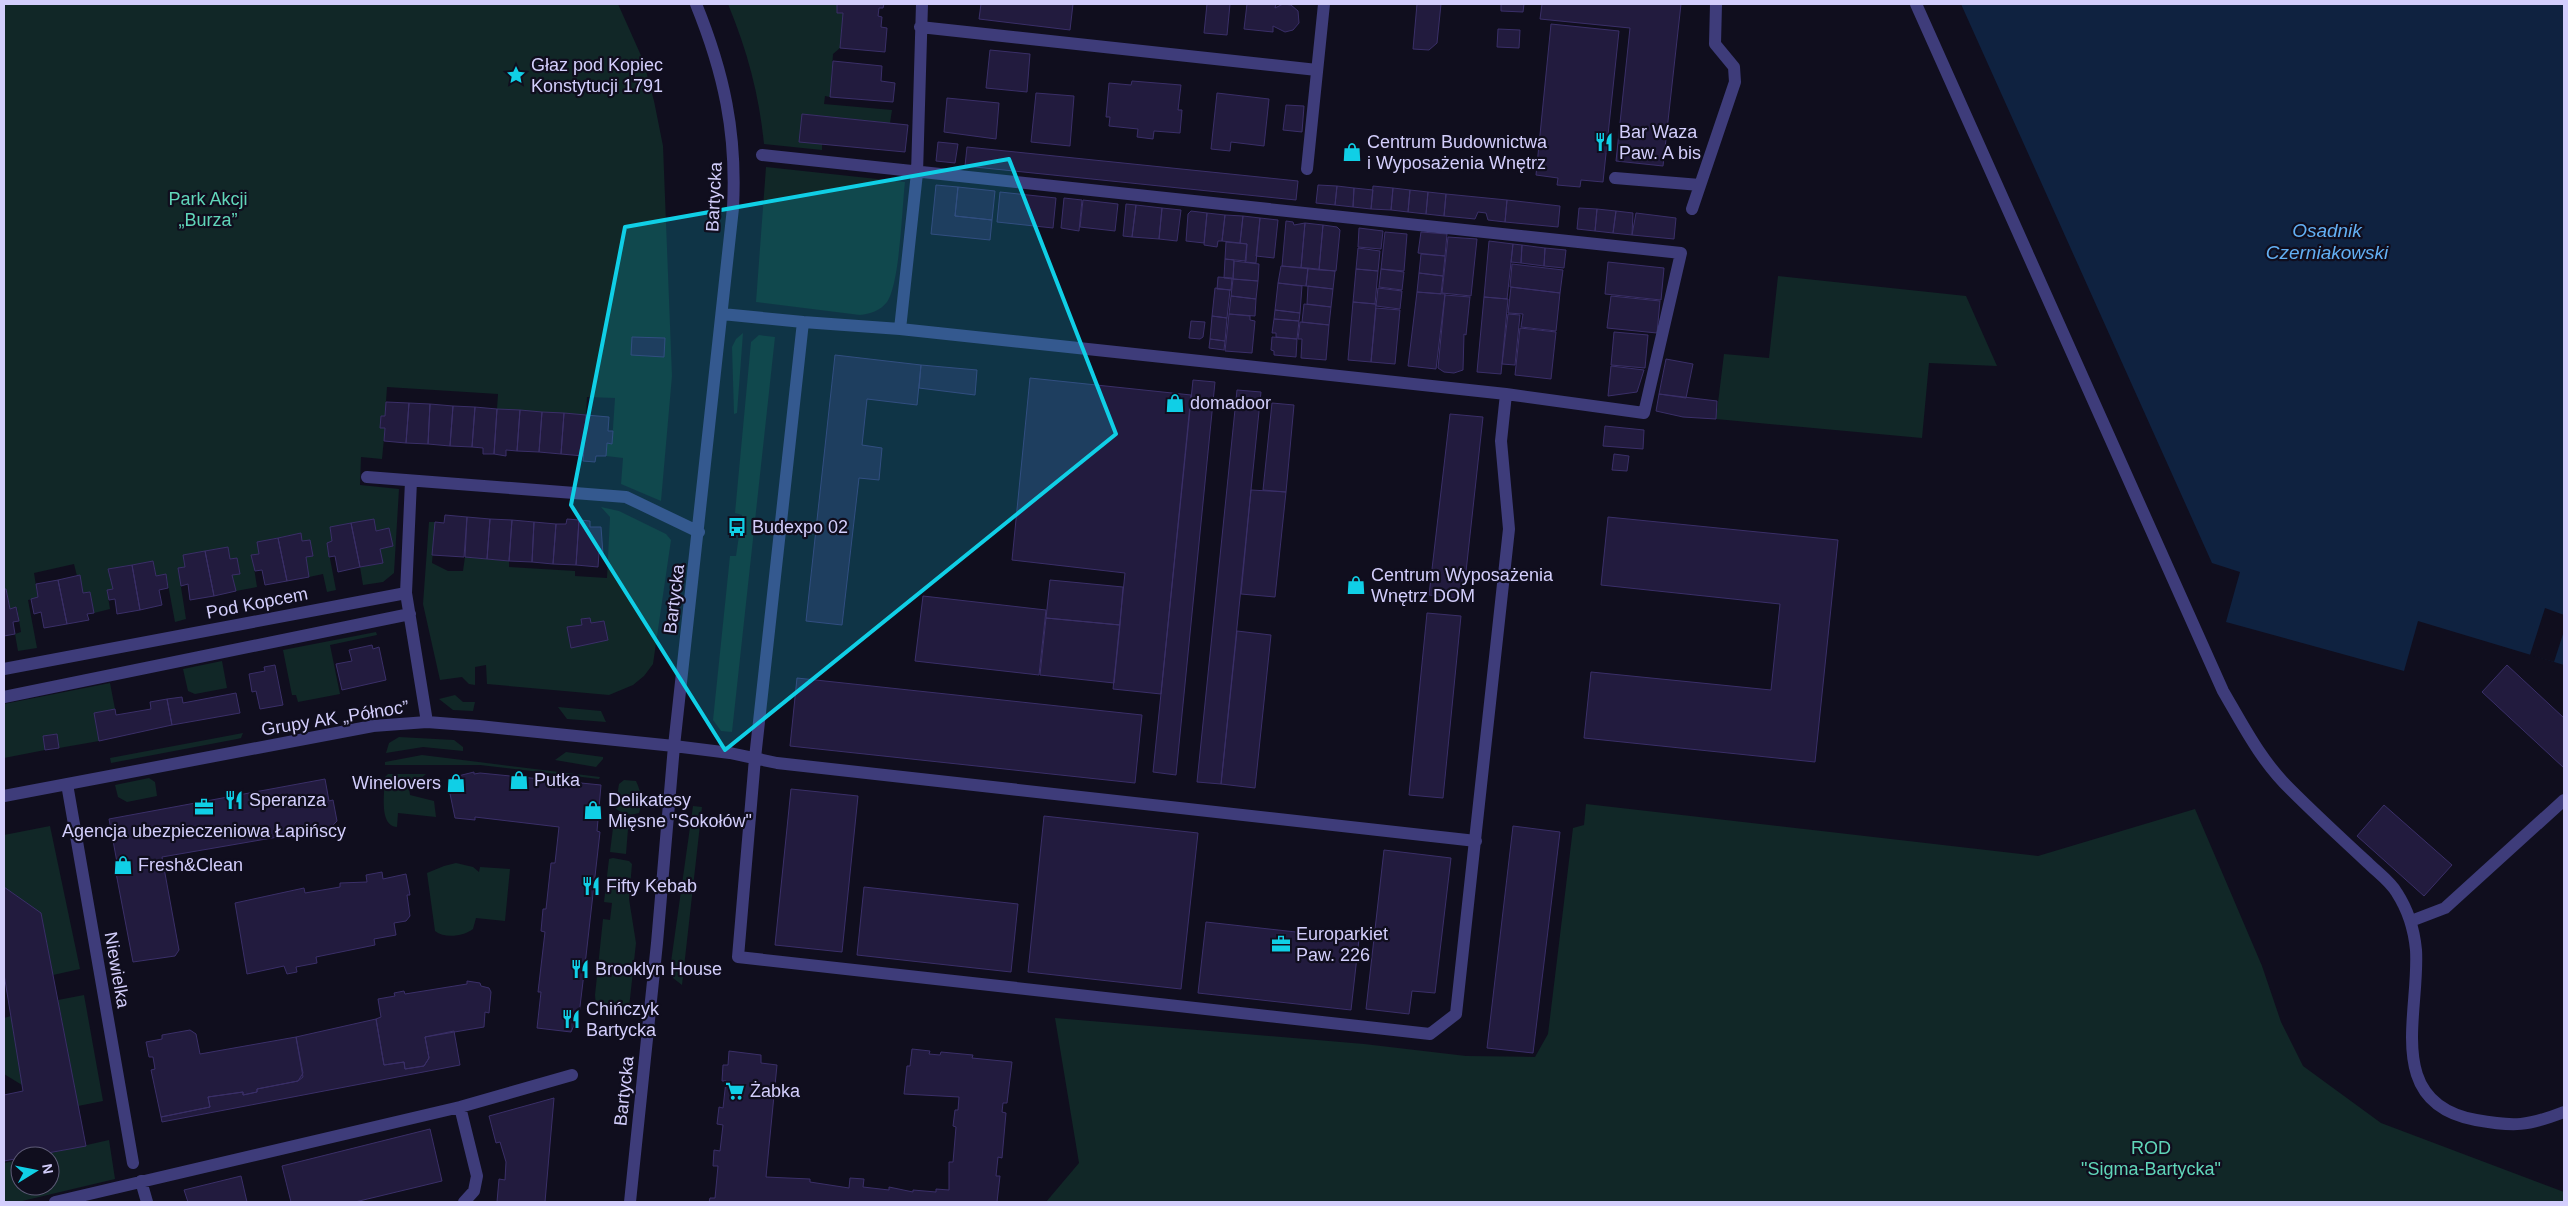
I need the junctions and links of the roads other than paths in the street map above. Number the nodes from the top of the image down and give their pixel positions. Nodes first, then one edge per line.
1 (696, 4) edge
2 (922, 4) edge
3 (1324, 4) edge
4 (1716, 4) edge
5 (1916, 4) edge
6 (920, 27) junction
7 (1317, 70) junction
8 (762, 155) dead end
9 (1307, 169) dead end
10 (917, 173) junction
11 (1615, 178) dead end
12 (1700, 185) junction
13 (1692, 209) dead end
14 (722, 314) junction
15 (803, 322) junction
16 (900, 329) junction
17 (1506, 394) junction
18 (368, 477) dead end
19 (411, 481) junction
20 (699, 532) junction
21 (406, 593) junction
22 (410, 614) junction
23 (4, 669) edge
24 (4, 697) edge
25 (427, 722) junction
26 (674, 746) junction
27 (755, 758) junction
28 (67, 784) junction
29 (4, 796) edge
30 (2564, 800) edge
31 (1476, 841) junction
32 (2411, 922) junction
33 (572, 1075) dead end
34 (460, 1107) junction
35 (2564, 1112) edge
36 (133, 1163) dead end
37 (141, 1181) junction
38 (55, 1202) edge
39 (147, 1202) edge
40 (464, 1202) edge
41 (630, 1202) edge

1 - 14 street, Bartycka
2 - 6 street
3 - 7 street
4 - 12 street
5 - 32 street
6 - 7 street
6 - 10 street
7 - 9 street
8 - 10 street
10 - 16 street
10 - 17 street
11 - 12 street
12 - 13 street
14 - 15 street
14 - 20 street, Bartycka
15 - 16 street
15 - 27 street
16 - 17 street
17 - 31 street
18 - 19 street
19 - 20 street
19 - 21 street
20 - 26 street, Bartycka
21 - 22 street
21 - 23 street, Pod Kopcem
22 - 24 street
22 - 25 street
25 - 26 street, Grupy AK „Północ”
25 - 28 street, Grupy AK „Północ”
26 - 27 street, Grupy AK „Północ”
26 - 41 street, Bartycka
27 - 31 street, Grupy AK „Północ”
27 - 31 street
28 - 29 street, Grupy AK „Północ”
28 - 36 street, Niewielka
30 - 32 street
32 - 35 street
33 - 34 street
34 - 37 street
34 - 40 street
37 - 38 street
37 - 39 street

